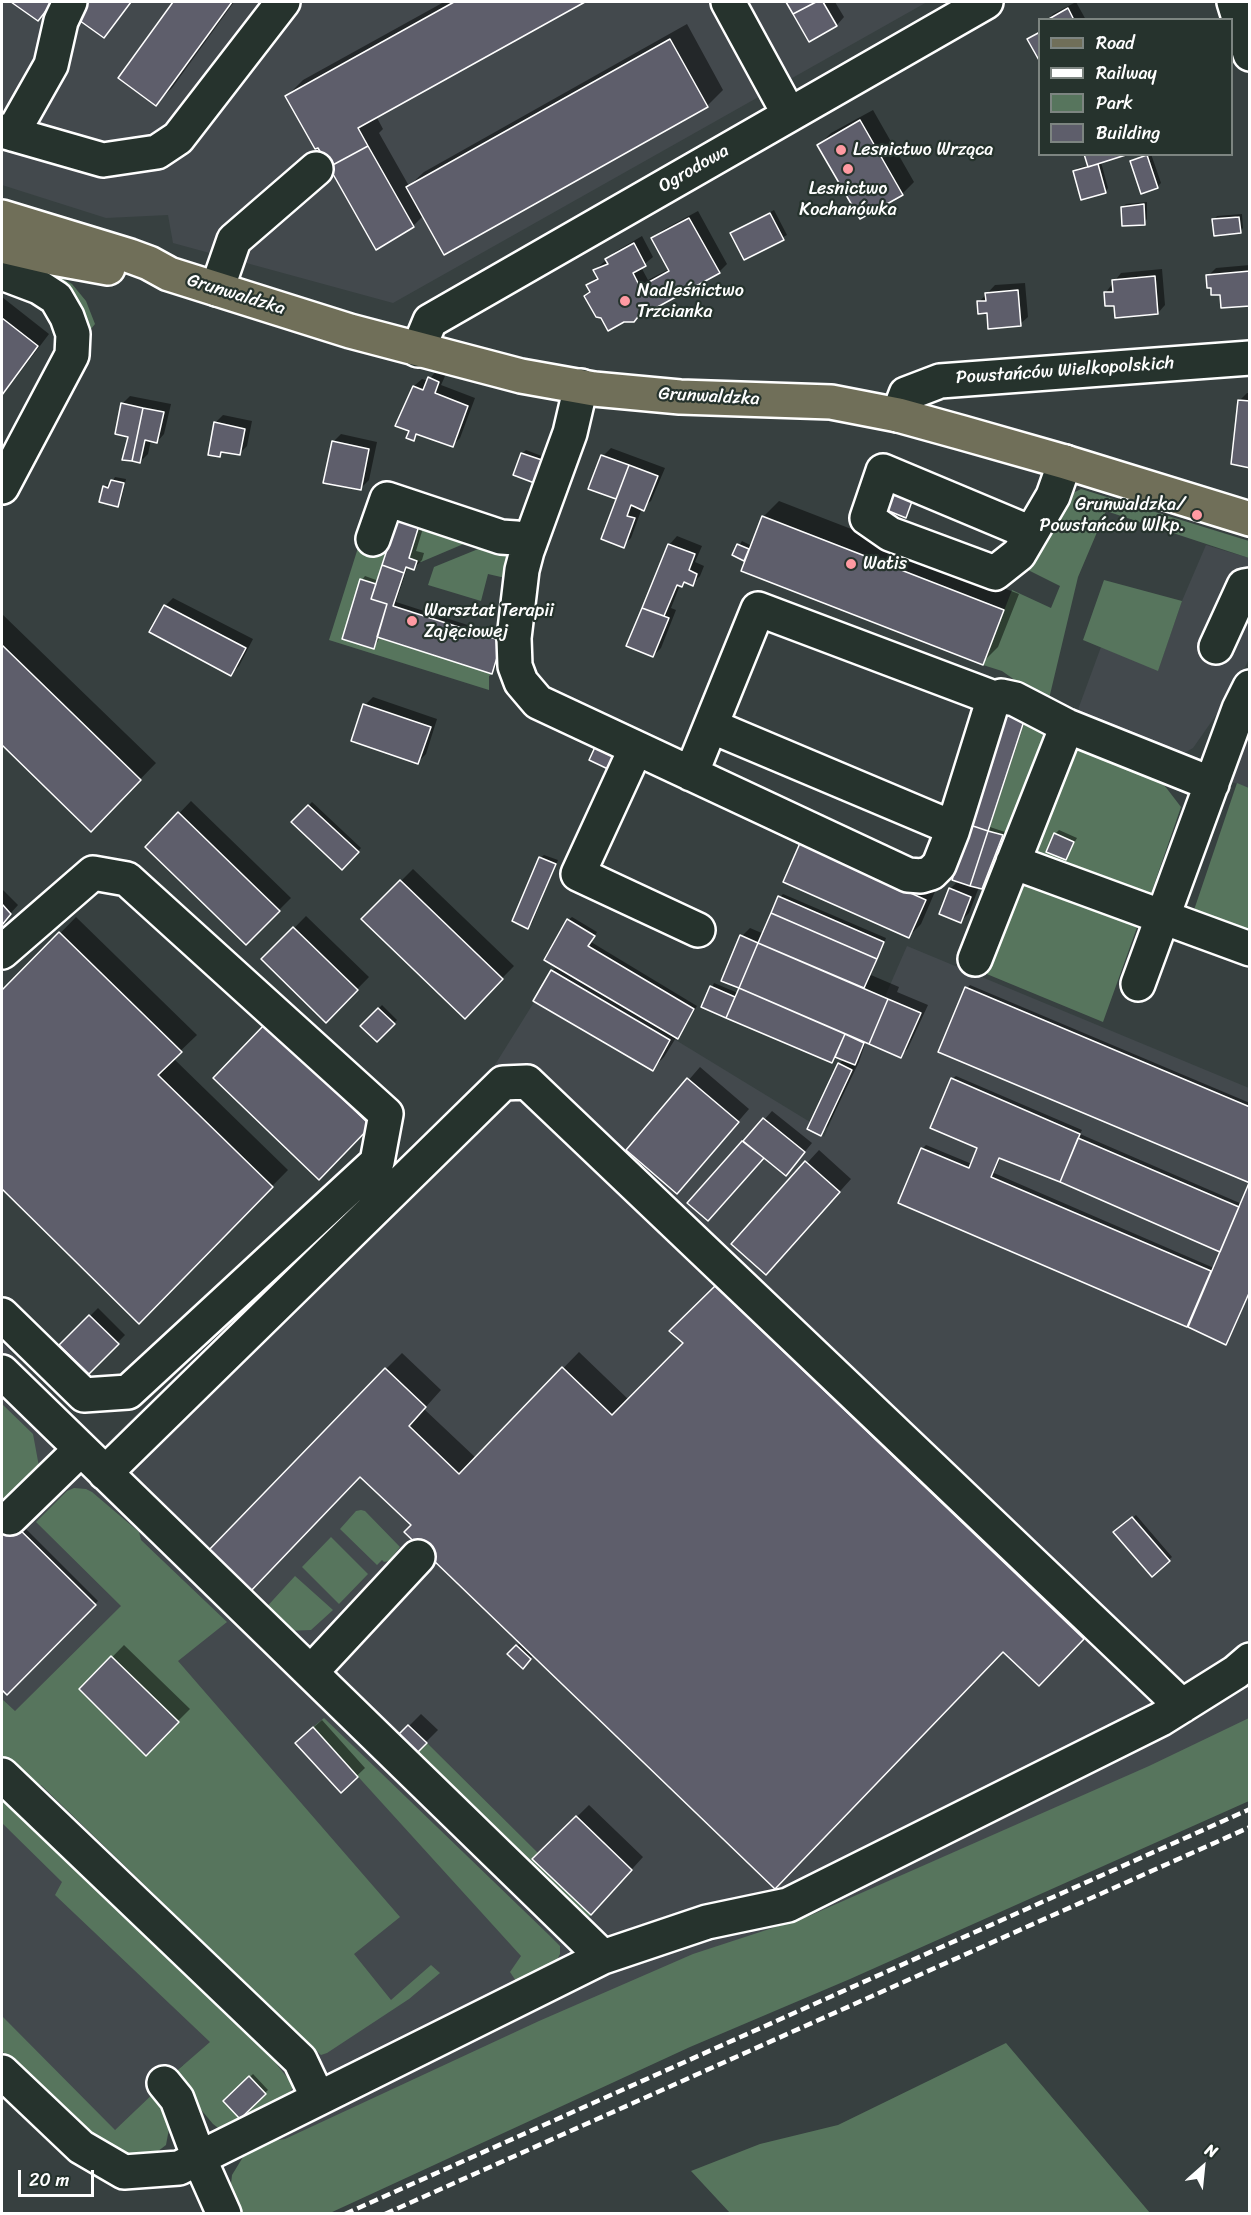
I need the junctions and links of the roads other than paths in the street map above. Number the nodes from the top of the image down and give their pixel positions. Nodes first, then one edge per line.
1 (70, 2) edge
2 (283, 2) edge
3 (728, 2) edge
4 (986, 2) edge
5 (1234, 2) edge
6 (1250, 54) edge
7 (789, 114) junction
8 (7, 133) edge
9 (316, 169) dead end
10 (2, 217) edge
11 (2, 230) edge
12 (81, 241) junction
13 (2, 246) edge
14 (2, 273) edge
15 (169, 274) junction
16 (217, 289) junction
17 (418, 350) junction
18 (1250, 358) edge
19 (581, 387) junction
20 (898, 415) junction
21 (1065, 462) junction
22 (2, 487) edge
23 (1250, 519) edge
24 (1031, 533) dead end
25 (373, 539) dead end
26 (515, 540) junction
27 (1250, 585) edge
28 (1216, 647) dead end
29 (1250, 687) edge
30 (994, 698) junction
31 (711, 726) junction
32 (1066, 726) junction
33 (636, 748) junction
34 (691, 774) junction
35 (1212, 784) junction
36 (953, 828) junction
37 (1013, 862) junction
38 (1162, 918) junction
39 (698, 930) dead end
40 (1250, 950) edge
41 (2, 952) edge
42 (975, 959) dead end
43 (1138, 984) dead end
44 (2, 1315) edge
45 (2, 1372) edge
46 (81, 1449) junction
47 (105, 1473) junction
48 (10, 1518) dead end
49 (418, 1557) dead end
50 (1250, 1660) edge
51 (311, 1672) junction
52 (1182, 1706) junction
53 (2, 1775) edge
54 (603, 1957) junction
55 (2, 2072) edge
56 (164, 2083) dead end
57 (318, 2098) junction
58 (199, 2158) junction
59 (224, 2214) edge

1 - 8 street
2 - 8 street
3 - 7 street
4 - 7 street, Ogrodowa
5 - 6 street
7 - 17 street, Ogrodowa
9 - 16 street
10 - 12 main road, Grunwaldzka
11 - 12 main road
12 - 15 main road, Grunwaldzka
13 - 15 main road, Grunwaldzka
14 - 22 street
15 - 16 main road, Grunwaldzka
16 - 17 main road, Grunwaldzka
17 - 19 main road, Grunwaldzka
18 - 20 street, Powstańców Wielkopolskich
19 - 20 main road, Grunwaldzka
19 - 26 street
20 - 21 main road, Grunwaldzka
21 - 23 main road, Grunwaldzka
21 - 24 street
25 - 26 street
26 - 33 street
27 - 28 street
29 - 35 street
30 - 31 street
30 - 32 street
30 - 36 street
31 - 34 street
31 - 36 street
32 - 35 street
32 - 37 street
33 - 34 street
33 - 39 street
34 - 36 street
35 - 38 street
37 - 38 street
37 - 42 street
38 - 40 street
38 - 43 street
41 - 44 street
45 - 46 street
46 - 47 street
46 - 48 street
47 - 51 street
47 - 52 street
49 - 51 street
50 - 52 street
51 - 54 street
52 - 54 street
53 - 57 street
54 - 57 street
55 - 58 street
56 - 58 street
57 - 58 street
58 - 59 street

